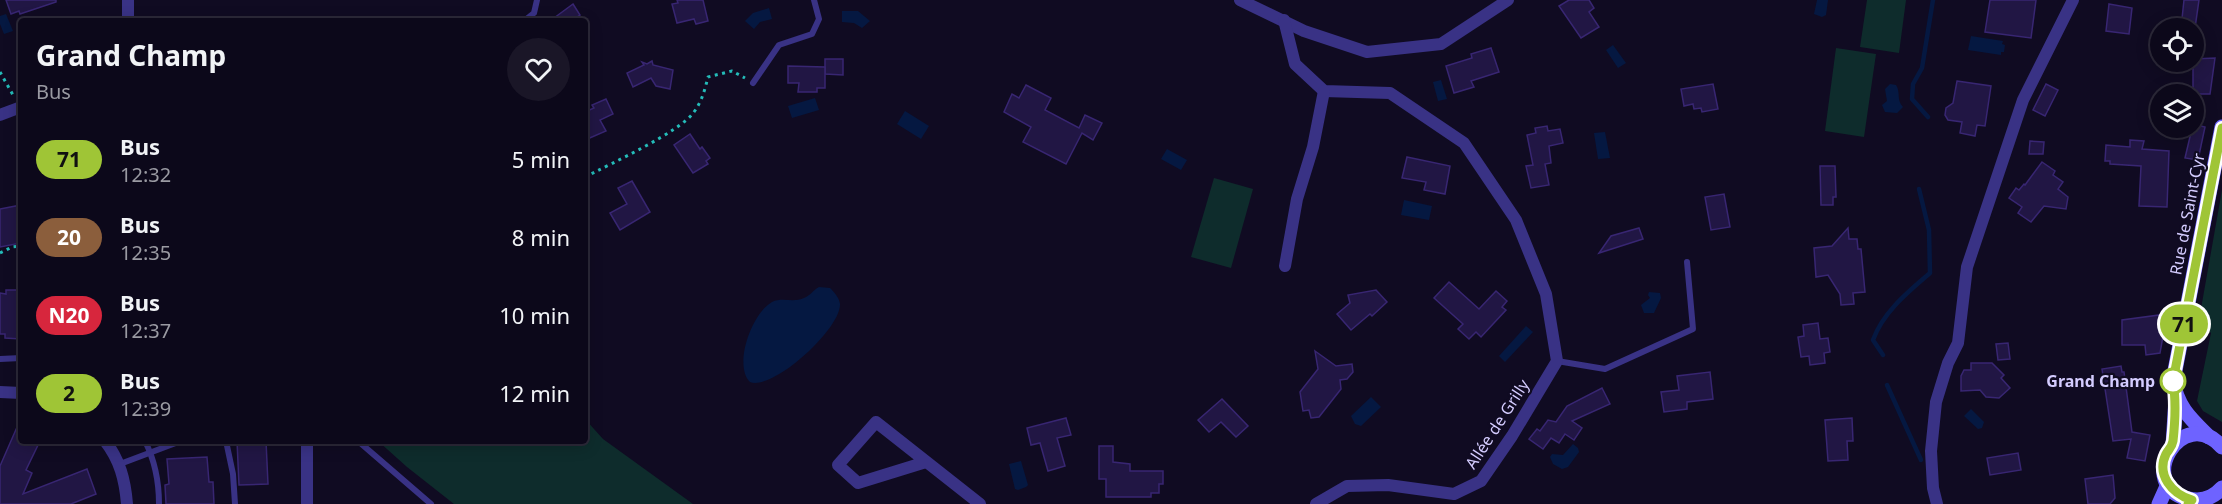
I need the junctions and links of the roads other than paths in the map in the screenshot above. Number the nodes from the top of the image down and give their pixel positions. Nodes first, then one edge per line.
1 (128, 0) edge
2 (537, 0) edge
3 (814, 0) edge
4 (1240, 0) edge
5 (1508, 0) edge
6 (2073, 0) edge
7 (128, 18) edge
8 (528, 18) edge
9 (1284, 20) junction
10 (753, 82) road end
11 (1324, 91) junction
12 (18, 109) edge
13 (0, 115) edge
14 (2222, 127) edge
15 (1687, 262) dead end
16 (1285, 266) dead end
17 (18, 358) edge
18 (0, 359) edge
19 (1557, 361) junction
20 (0, 392) edge
21 (18, 393) edge
22 (2176, 398) junction
23 (2210, 437) junction
24 (107, 444) edge
25 (146, 444) edge
26 (174, 444) edge
27 (227, 444) edge
28 (307, 444) edge
29 (361, 444) edge
30 (2173, 445) junction
31 (2222, 447) edge
32 (151, 453) junction
33 (926, 462) junction
34 (120, 464) junction
35 (2168, 484) junction
36 (2222, 488) edge
37 (2190, 502) edge
38 (127, 504) edge
39 (159, 504) edge
40 (236, 504) edge
41 (307, 504) edge
42 (431, 504) edge
43 (980, 504) edge
44 (1316, 504) edge
45 (1937, 504) edge
46 (2159, 504) edge

1 - 7 street
2 - 8 lane
3 - 10 lane
4 - 9 street
5 - 9 street
6 - 45 street
9 - 11 street
11 - 16 street
11 - 19 street
12 - 13 street
14 - 22 main road, Rue de Saint-Cyr
15 - 19 lane
17 - 18 lane
19 - 44 street, Allée de Grilly
20 - 21 street
22 - 23 main road
22 - 30 main road, Rue de Saint-Cyr
23 - 30 main road
23 - 31 main road
24 - 34 street
25 - 32 lane
26 - 32 lane
27 - 40 lane
28 - 41 street
29 - 42 lane
30 - 35 main road, Rue de Saint-Cyr
32 - 34 lane
32 - 39 lane
33 - 33 street
33 - 43 street
34 - 38 street
35 - 37 main road
35 - 46 main road
36 - 37 main road

